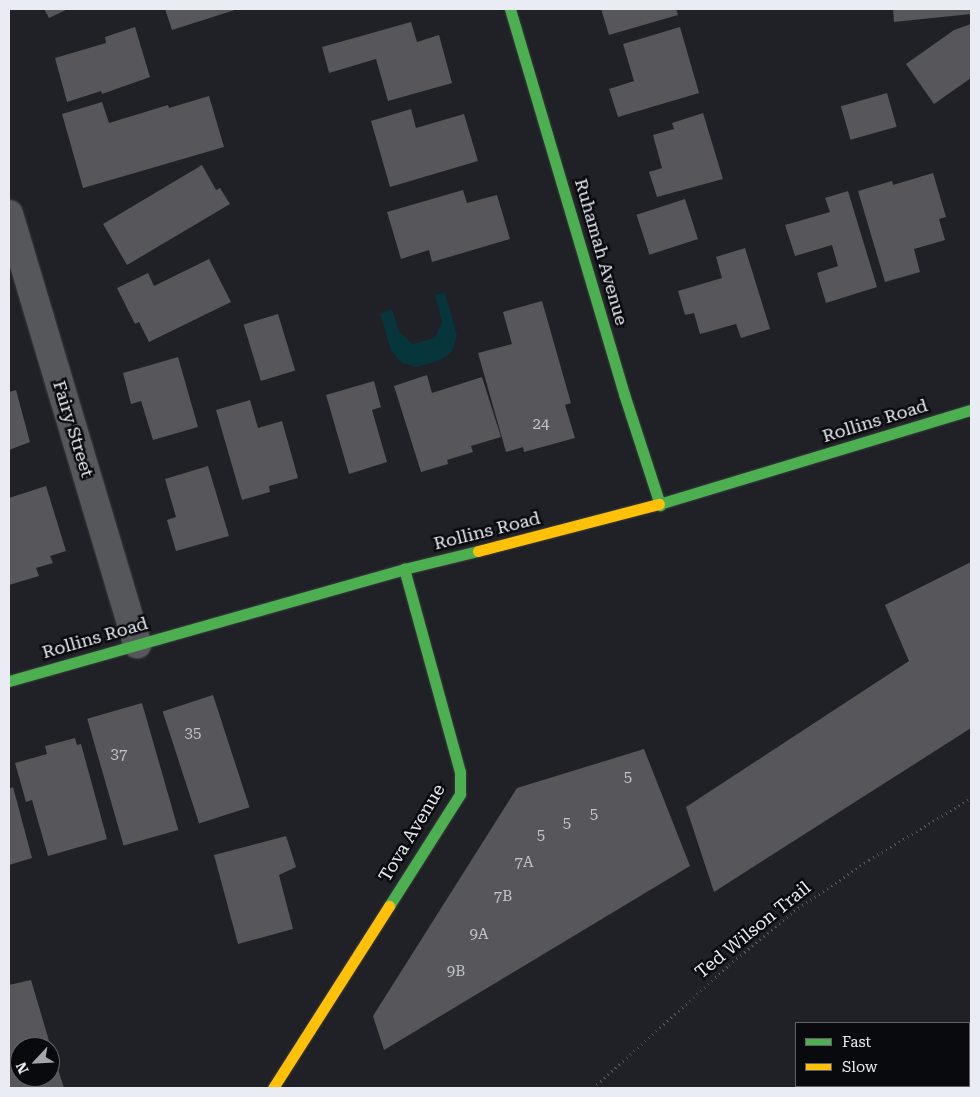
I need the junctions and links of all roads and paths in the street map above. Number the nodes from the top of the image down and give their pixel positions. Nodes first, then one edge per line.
1 (510, 9) edge
2 (9, 214) edge
3 (971, 410) edge
4 (660, 504) junction
5 (404, 569) junction
6 (138, 644) junction
7 (9, 681) edge
8 (971, 798) edge
9 (273, 1088) edge
10 (593, 1088) edge

1 - 4 main road, Ruhamah Avenue
2 - 6 street, Fairy Street
3 - 4 main road, Rollins Road
4 - 5 main road, Rollins Road
5 - 6 main road, Rollins Road
5 - 9 main road, Tova Avenue
6 - 7 main road, Rollins Road
8 - 10 path, Ted Wilson Trail

